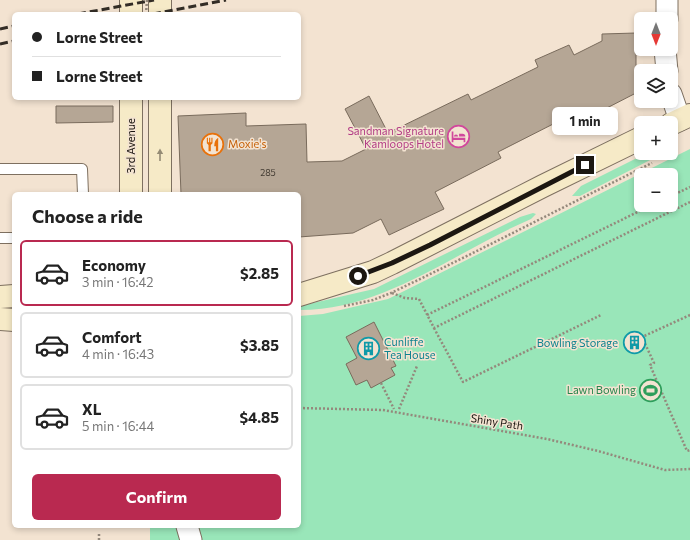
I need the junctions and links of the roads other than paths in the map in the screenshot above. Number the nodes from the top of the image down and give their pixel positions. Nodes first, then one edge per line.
1 (131, 0) edge
2 (160, 0) edge
3 (667, 0) edge
4 (130, 12) edge
5 (160, 12) edge
6 (667, 12) edge
7 (131, 100) edge
8 (160, 100) edge
9 (676, 108) edge
10 (680, 120) edge
11 (634, 141) edge
12 (0, 169) edge
13 (83, 192) edge
14 (131, 192) edge
15 (160, 192) edge
16 (0, 238) edge
17 (12, 238) edge
18 (373, 272) junction
19 (301, 281) edge
20 (301, 294) edge
21 (12, 296) edge
22 (0, 297) edge
23 (0, 319) edge
24 (12, 320) edge
25 (187, 528) edge
26 (190, 540) edge

1 - 4 street
2 - 5 street
3 - 6 street
7 - 14 street, 3rd Avenue
15 -> 8 street
9 - 10 street
11 - 18 street
12 - 13 lane
16 - 17 lane
18 - 19 street
18 - 20 street
21 - 22 street
23 - 24 street
25 - 26 street

